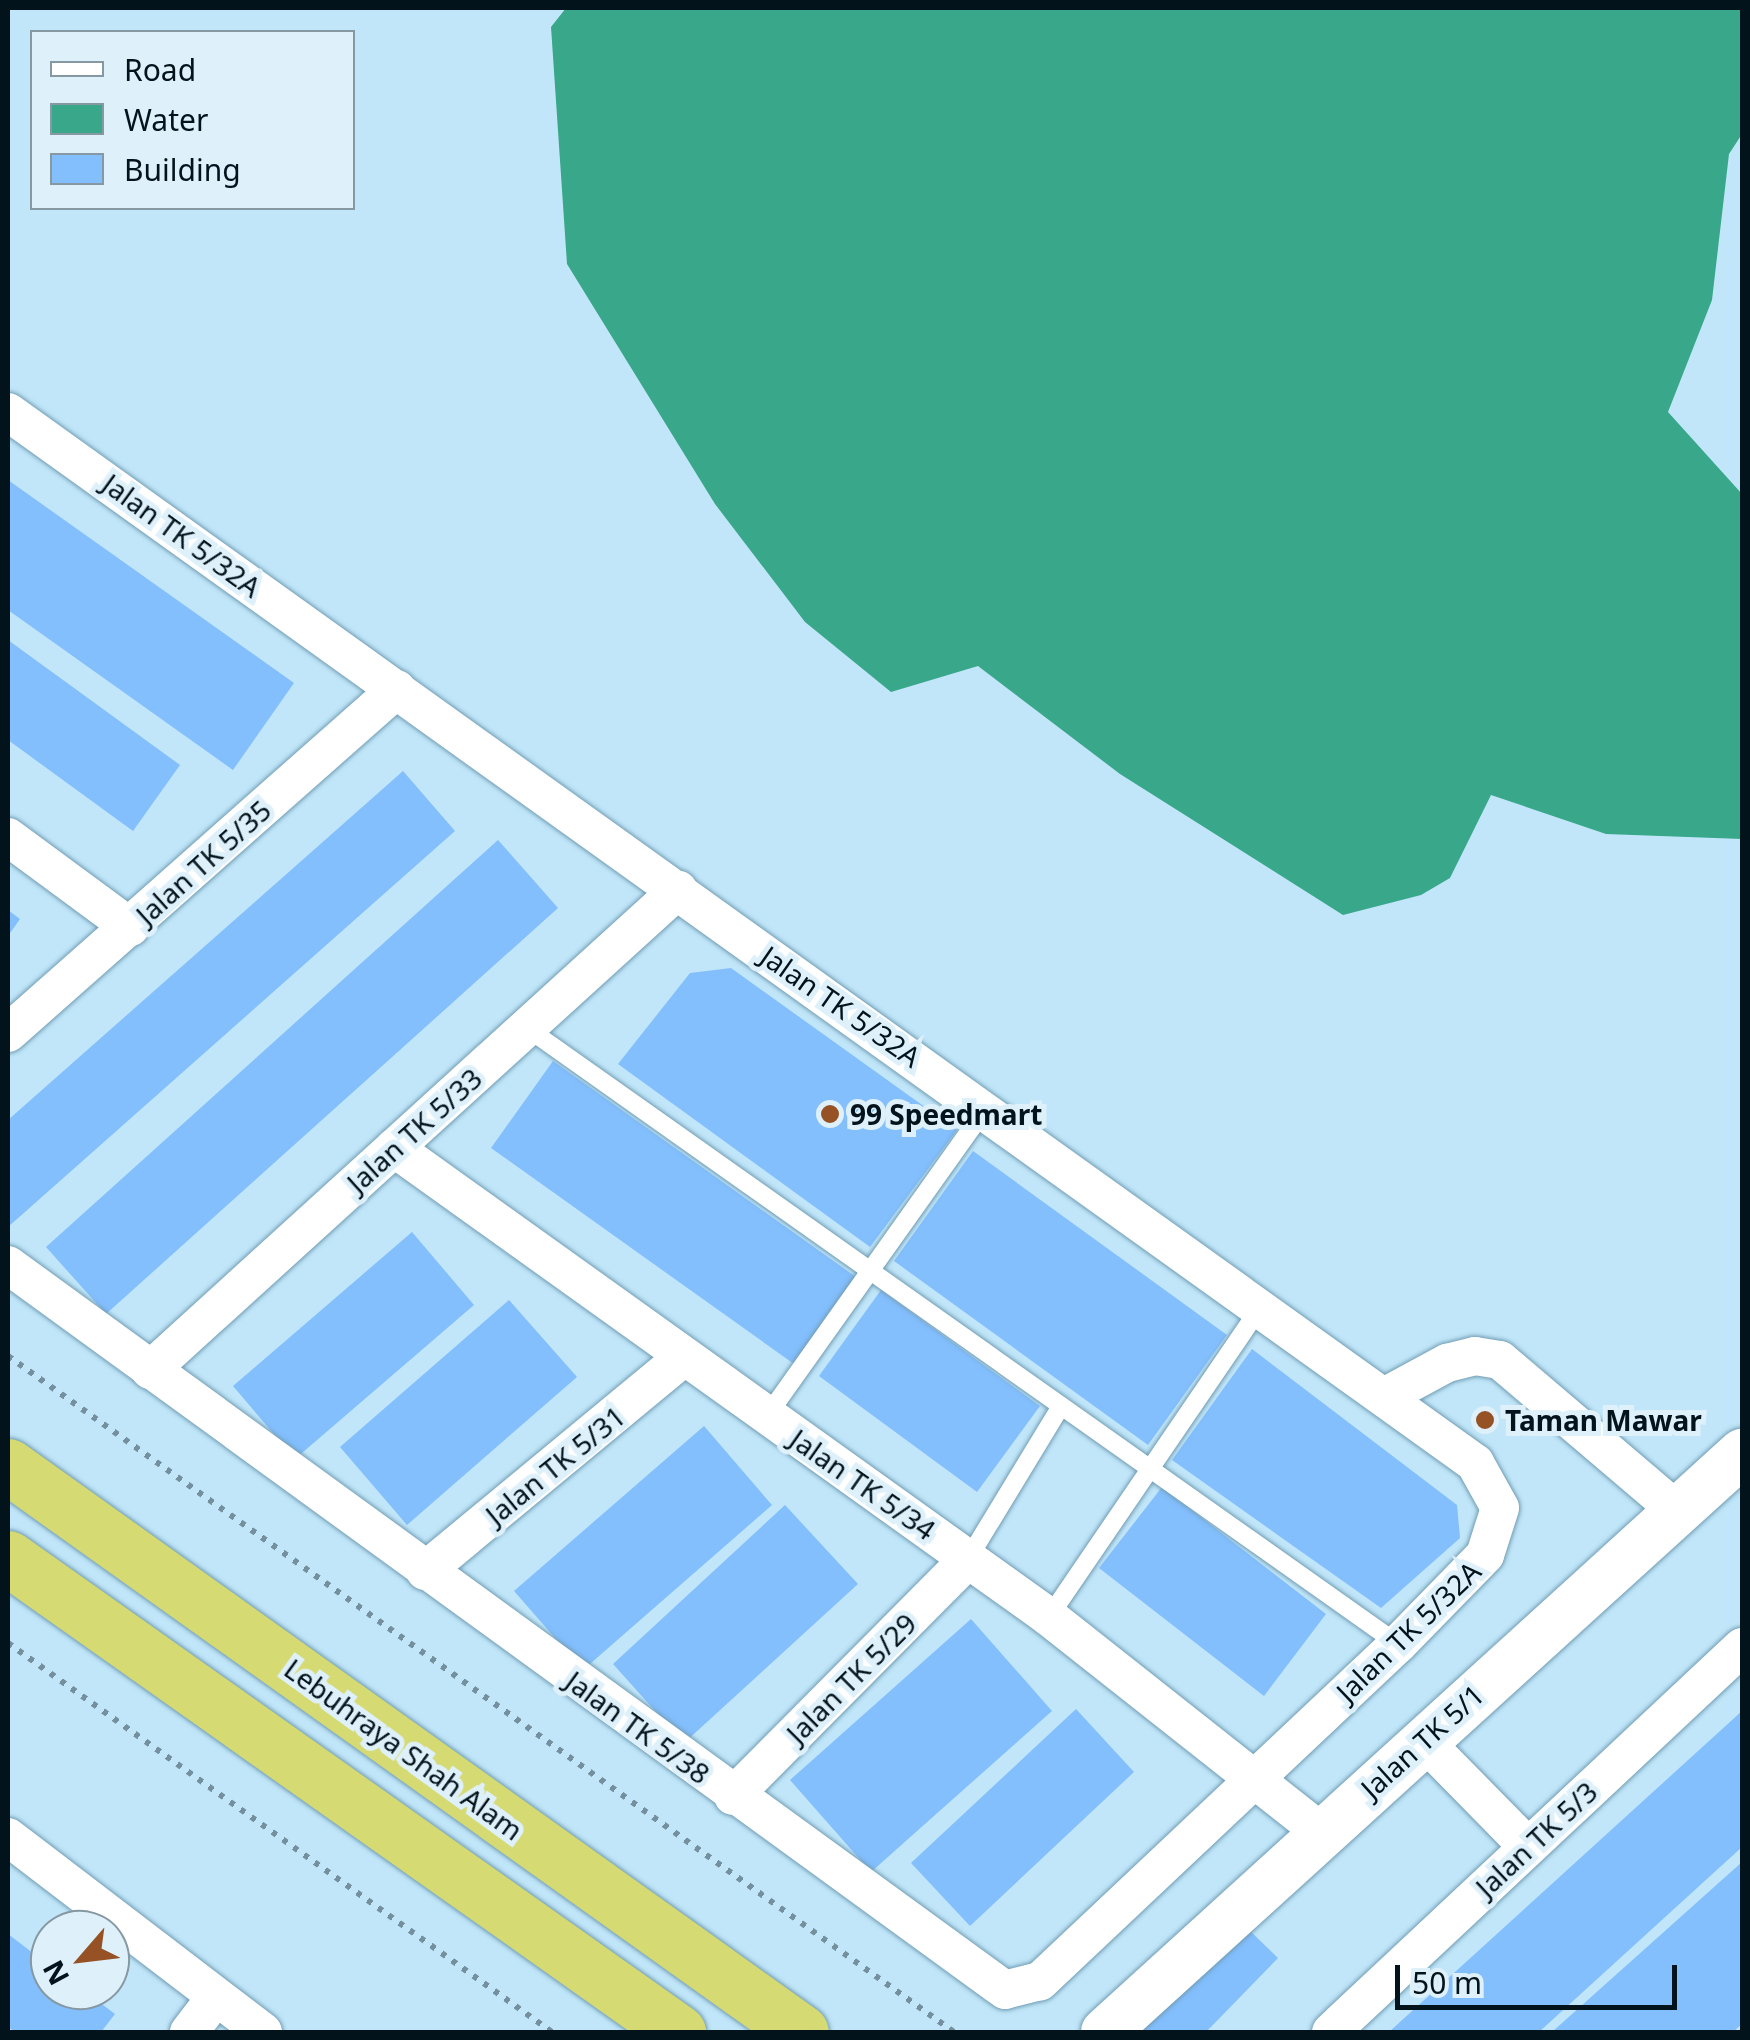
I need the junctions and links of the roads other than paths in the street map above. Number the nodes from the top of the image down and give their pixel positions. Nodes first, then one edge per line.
1 (8, 412) edge
2 (398, 689) junction
3 (8, 838) edge
4 (678, 890) junction
5 (130, 927) junction
6 (526, 1028) junction
7 (8, 1033) edge
8 (986, 1108) junction
9 (394, 1148) junction
10 (8, 1265) edge
11 (870, 1271) junction
12 (1261, 1308) junction
13 (684, 1357) junction
14 (150, 1370) junction
15 (1384, 1397) junction
16 (1061, 1406) junction
17 (767, 1416) junction
18 (1742, 1453) edge
19 (8, 1466) edge
20 (1151, 1469) junction
21 (1676, 1510) junction
22 (8, 1558) edge
23 (968, 1560) junction
24 (425, 1571) junction
25 (1049, 1617) junction
26 (1398, 1644) junction
27 (1742, 1647) edge
28 (1423, 1740) junction
29 (1253, 1778) junction
30 (733, 1796) junction
31 (1321, 1832) junction
32 (8, 1837) edge
33 (1526, 1846) junction
34 (216, 1997) junction
35 (189, 2032) edge
36 (263, 2032) edge
37 (678, 2032) edge
38 (801, 2032) edge
39 (1105, 2032) edge
40 (1331, 2032) edge

1 - 2 street, Jalan TK 5/32A
2 - 4 street, Jalan TK 5/32A
2 - 5 street, Jalan TK 5/35
3 - 5 street
4 - 6 street, Jalan TK 5/33
4 - 8 street, Jalan TK 5/32A
5 - 7 street, Jalan TK 5/35
6 - 9 street, Jalan TK 5/33
6 - 11 lane
8 - 11 lane
8 - 12 street, Jalan TK 5/32A
9 - 13 street, Jalan TK 5/34
9 - 14 street, Jalan TK 5/33
10 - 14 street, Jalan TK 5/38
11 - 16 lane
11 - 17 lane
12 - 15 street, Jalan TK 5/32A
12 - 20 lane
13 - 17 street, Jalan TK 5/34
13 - 24 street, Jalan TK 5/31
14 - 24 street, Jalan TK 5/38
15 - 21 street
15 - 26 street, Jalan TK 5/32A
16 - 20 lane
16 - 23 lane
17 - 23 street, Jalan TK 5/34
18 - 21 street, Jalan TK 5/1
19 - 38 highway, Lebuhraya Shah Alam
20 - 25 lane
20 - 26 lane
21 - 28 street, Jalan TK 5/1
22 - 37 highway
23 - 25 street, Jalan TK 5/34
23 - 30 street, Jalan TK 5/29
24 - 30 street, Jalan TK 5/38
25 - 29 street, Jalan TK 5/34
26 - 29 street, Jalan TK 5/32A
27 - 33 street, Jalan TK 5/3
28 - 31 street, Jalan TK 5/1
28 - 33 street
29 - 30 street, Jalan TK 5/38
29 - 31 street, Jalan TK 5/34
31 - 39 street, Jalan TK 5/1
32 - 34 street
33 - 40 street, Jalan TK 5/3
34 - 35 street
34 - 36 street

